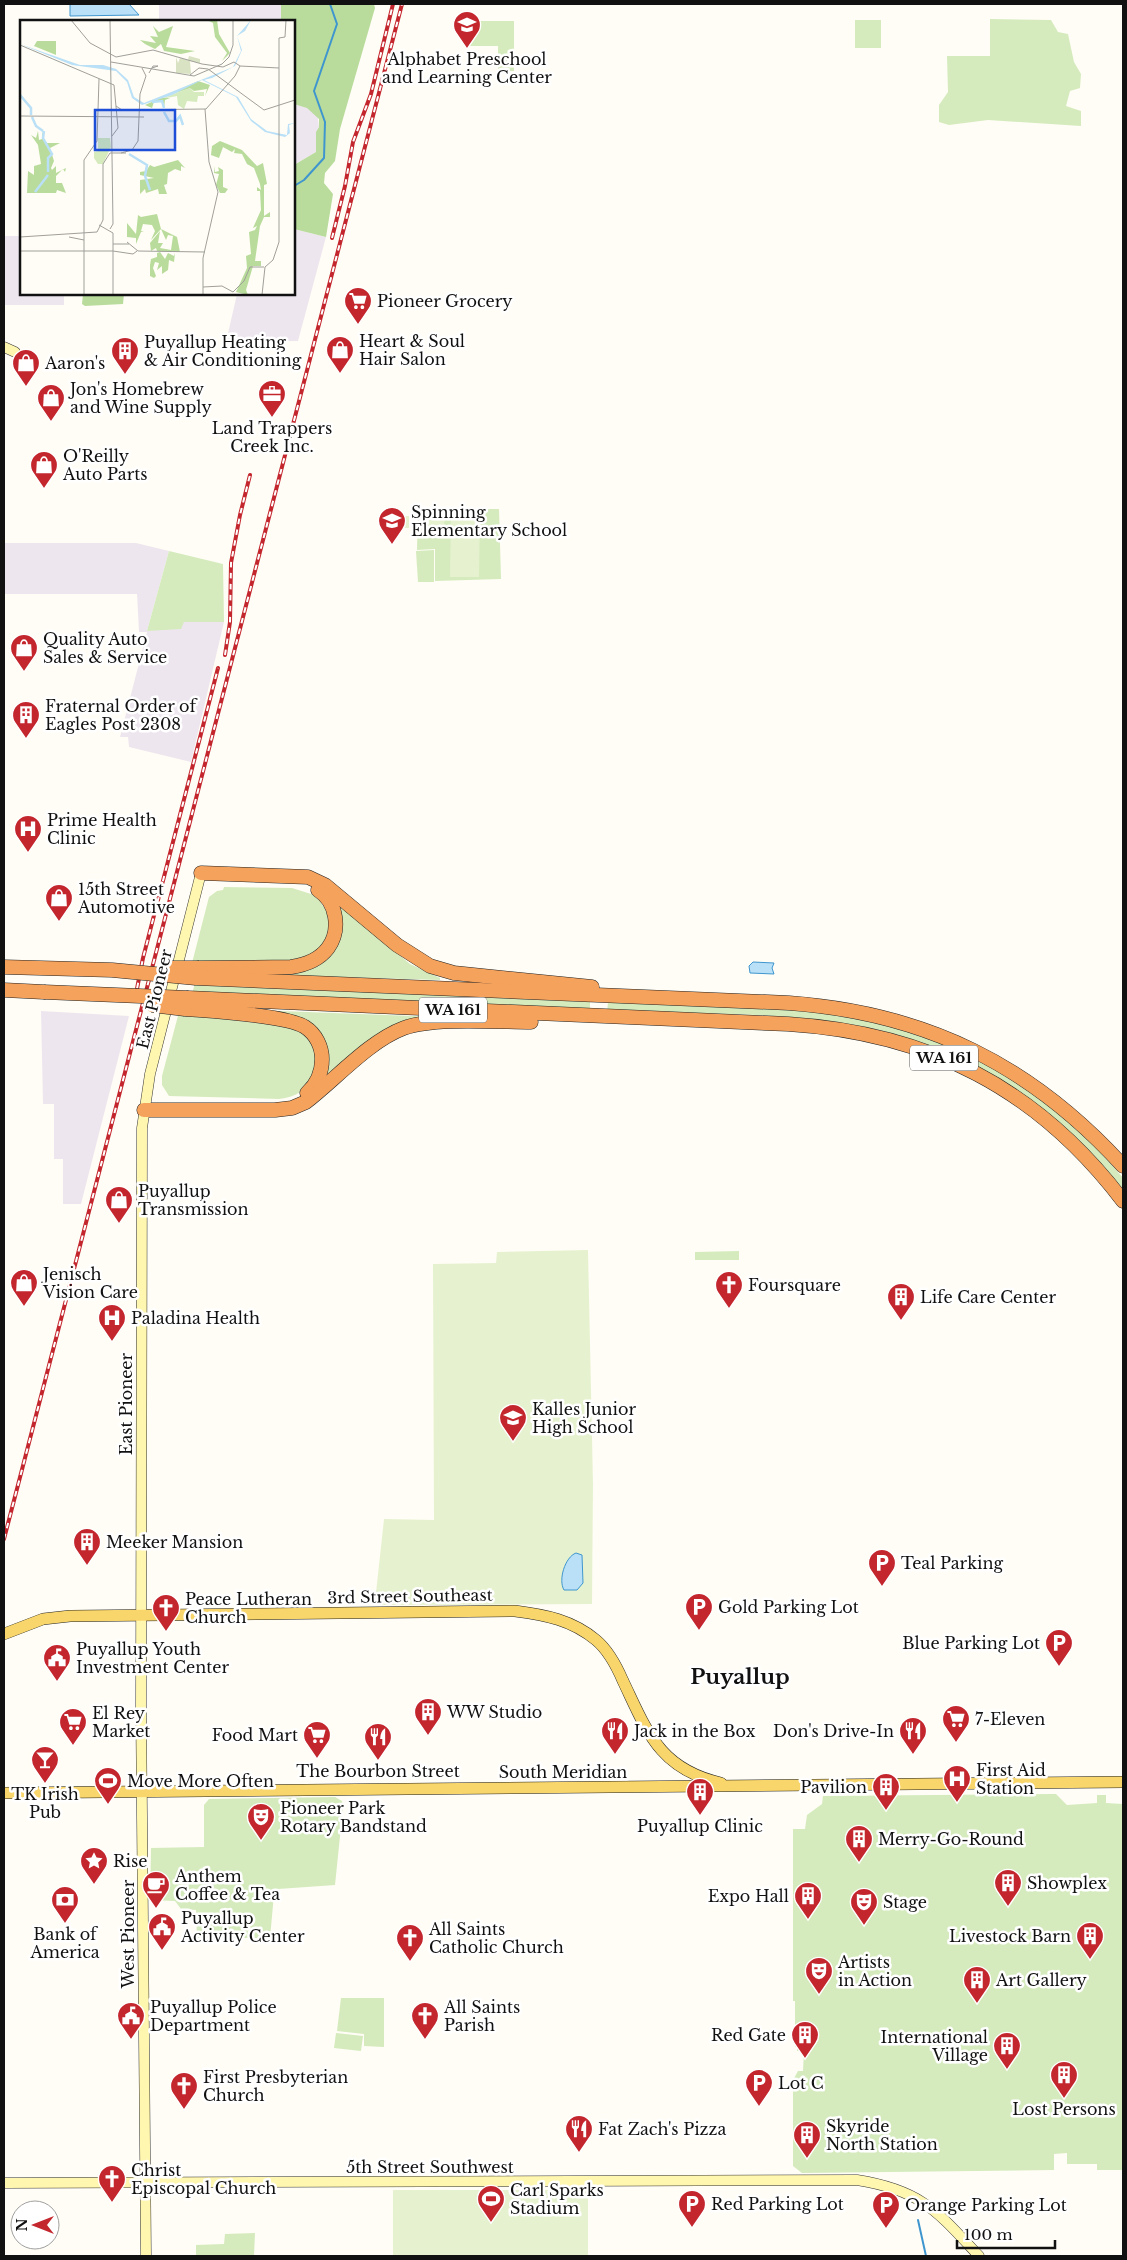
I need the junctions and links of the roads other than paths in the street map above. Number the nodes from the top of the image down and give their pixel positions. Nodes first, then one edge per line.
1 (4, 346) edge
2 (15, 352) dead end
3 (200, 877) junction
4 (4, 967) edge
5 (197, 973) junction
6 (4, 990) edge
7 (716, 1001) junction
8 (186, 1003) junction
9 (718, 1021) junction
10 (144, 1107) junction
11 (1123, 1166) edge
12 (1123, 1200) edge
13 (141, 1615) junction
14 (4, 1634) edge
15 (1123, 1782) edge
16 (740, 1786) junction
17 (4, 1793) edge
18 (142, 1793) junction
19 (145, 2182) junction
20 (4, 2183) edge
21 (146, 2256) edge
22 (979, 2256) edge

1 - 2 main road
3 - 5 highway
3 - 7 highway
3 - 10 main road, East Pioneer
4 - 5 highway, WA 161, bridge
5 - 7 highway, WA 161
6 - 8 highway, bridge
7 - 11 highway, WA 161
8 - 9 highway, WA 161
8 - 10 highway
9 - 10 highway
9 - 12 highway, WA 161
10 - 13 main road, East Pioneer
13 - 14 main road, 3rd Street Southeast
13 - 16 main road, 3rd Street Southeast
13 - 18 main road, East Pioneer
15 - 16 main road, South Meridian
16 - 18 main road, South Meridian
17 - 18 main road, South Meridian
18 - 19 main road, West Pioneer
19 - 20 main road, 5th Street Southwest
19 - 21 main road, West Pioneer
19 - 22 main road, 5th Street Southwest

